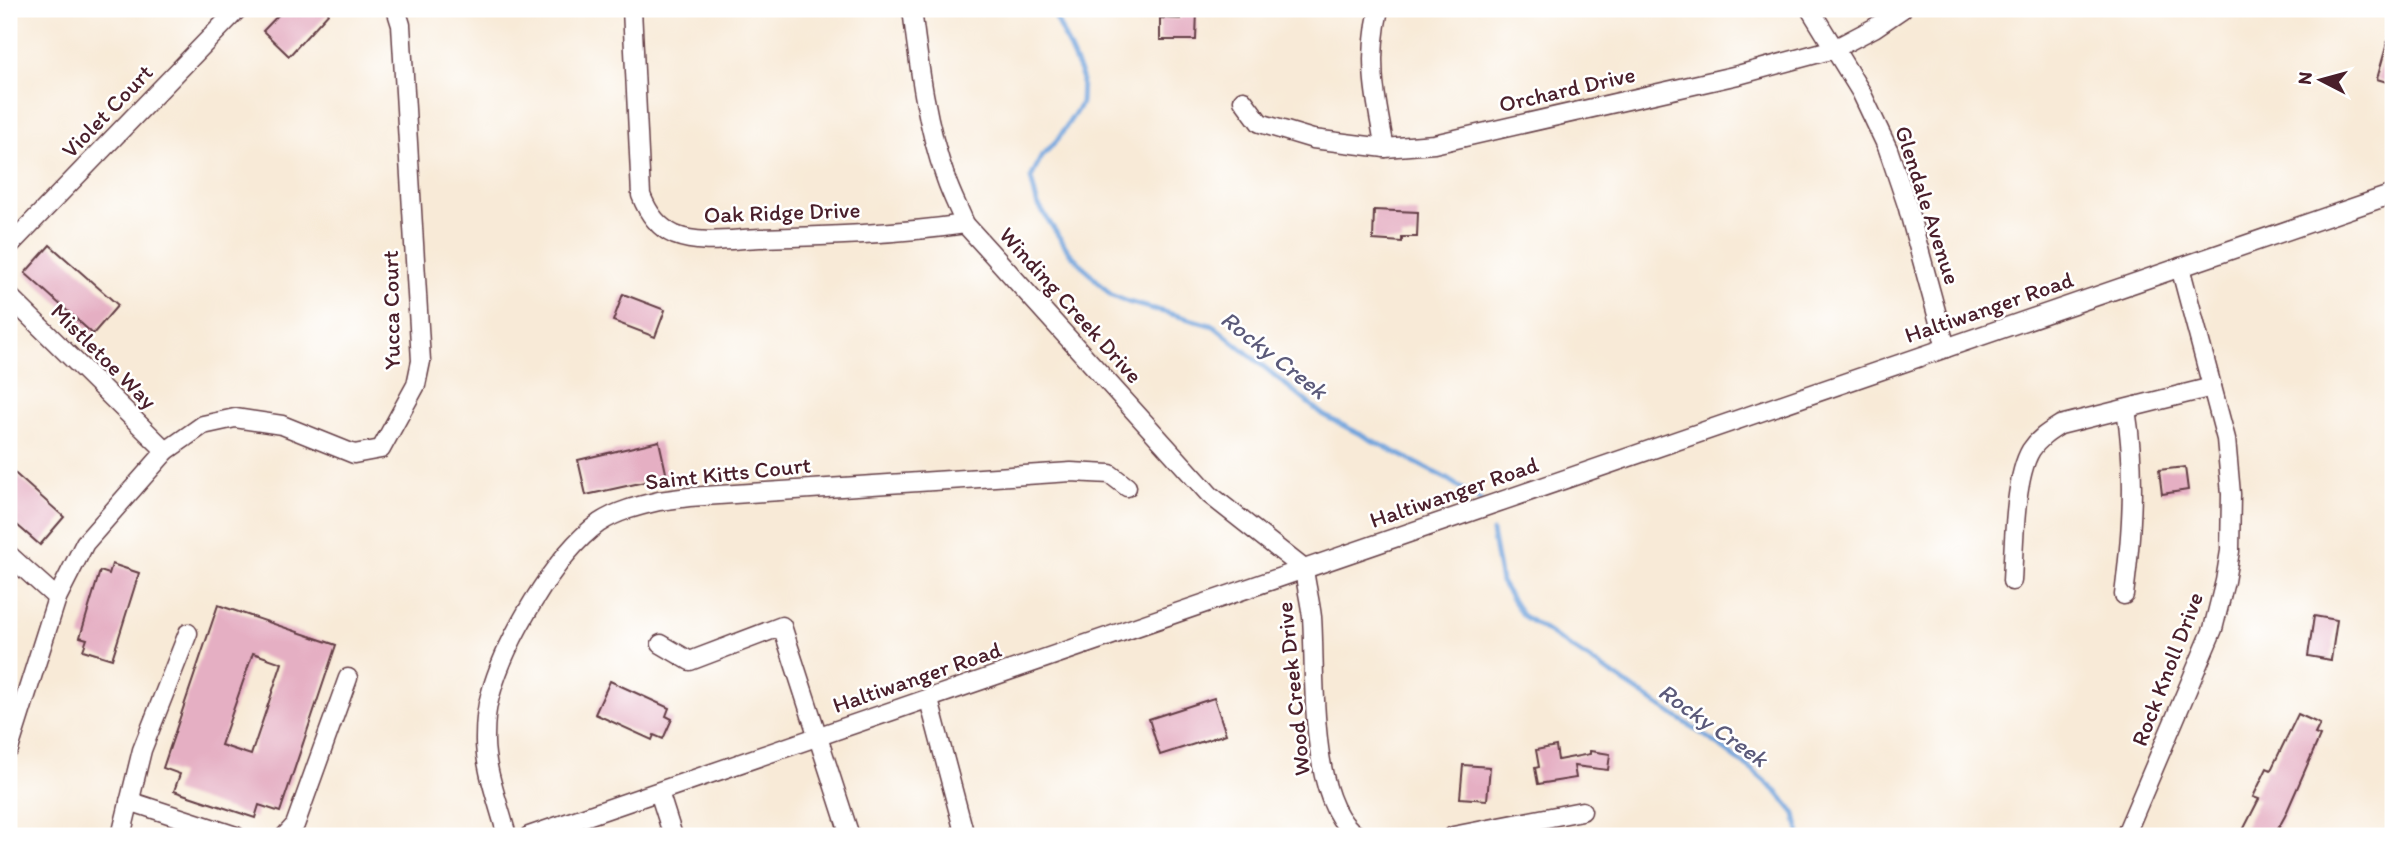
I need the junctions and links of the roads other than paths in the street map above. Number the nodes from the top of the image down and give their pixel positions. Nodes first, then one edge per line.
1 (238, 9) edge
2 (396, 9) edge
3 (632, 9) edge
4 (912, 9) edge
5 (1379, 9) edge
6 (1810, 9) edge
7 (1902, 9) edge
8 (1834, 49) junction
9 (1243, 100) dead end
10 (1385, 148) junction
11 (2393, 194) edge
12 (965, 224) junction
13 (9, 246) edge
14 (2180, 267) junction
15 (9, 296) edge
16 (1946, 348) junction
17 (2212, 387) junction
18 (2126, 409) junction
19 (166, 451) junction
20 (1127, 487) dead end
21 (9, 555) edge
22 (1304, 569) junction
23 (2012, 582) dead end
24 (2124, 595) dead end
25 (57, 598) junction
26 (188, 633) dead end
27 (661, 644) dead end
28 (348, 678) dead end
29 (929, 700) junction
30 (819, 737) junction
31 (9, 749) edge
32 (659, 792) junction
33 (129, 802) junction
34 (1582, 811) dead end
35 (121, 836) edge
36 (236, 836) edge
37 (285, 836) edge
38 (507, 836) edge
39 (529, 836) edge
40 (673, 836) edge
41 (850, 836) edge
42 (965, 836) edge
43 (1357, 836) edge
44 (1452, 836) edge
45 (2125, 836) edge

1 - 13 street, Violet Court
2 - 19 street, Yucca Court
3 - 12 street, Oak Ridge Drive
4 - 12 street, Winding Creek Drive
5 - 10 street
6 - 8 street, Glendale Avenue
7 - 8 street, Orchard Drive
8 - 10 street, Orchard Drive
8 - 16 street, Glendale Avenue
9 - 10 street, Orchard Drive
11 - 14 street, Haltiwanger Road
12 - 22 street, Winding Creek Drive
14 - 16 street, Haltiwanger Road
14 - 17 street, Rock Knoll Drive
15 - 19 street, Mistletoe Way
16 - 22 street, Haltiwanger Road
17 - 18 street
17 - 45 street, Rock Knoll Drive
18 - 23 street
18 - 24 street
19 - 25 street, Yucca Court
20 - 38 street, Saint Kitts Court
21 - 25 street
22 - 29 street, Haltiwanger Road
22 - 43 street, Wood Creek Drive
25 - 31 street, Yucca Court
26 - 33 street
27 - 30 street
28 - 37 street
29 - 30 street, Haltiwanger Road
29 - 42 street
30 - 32 street, Haltiwanger Road
30 - 41 street
32 - 39 street, Haltiwanger Road
32 - 40 street
33 - 35 street
33 - 36 street
34 - 44 street

